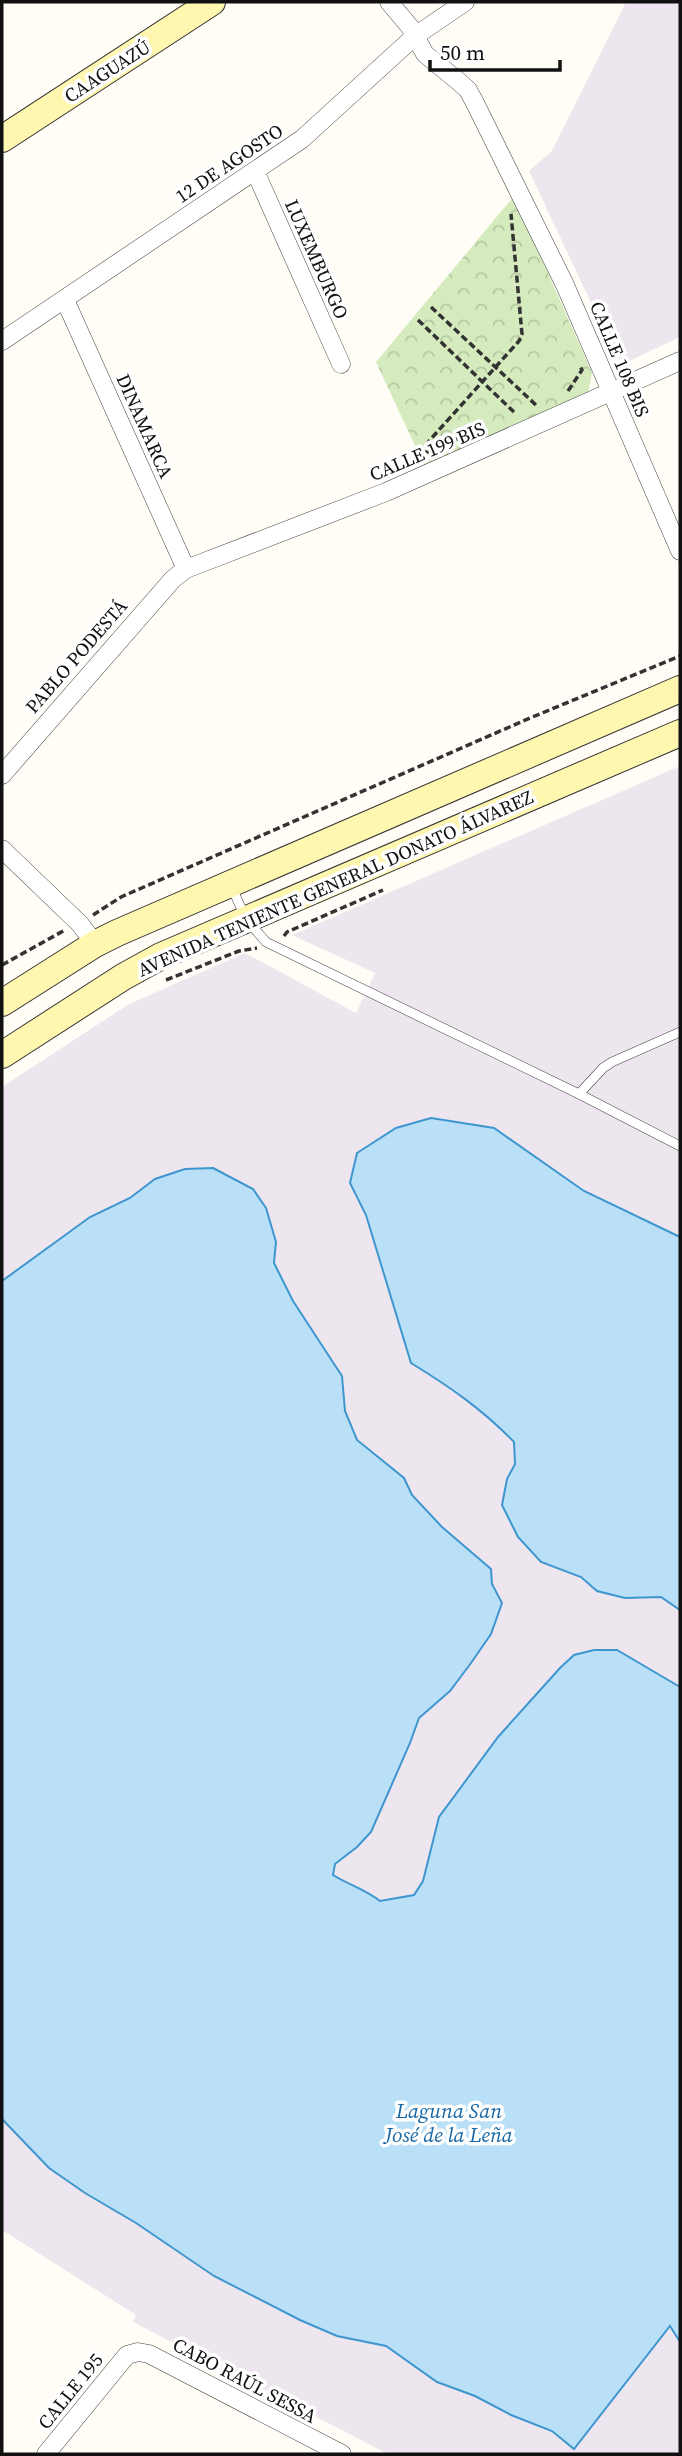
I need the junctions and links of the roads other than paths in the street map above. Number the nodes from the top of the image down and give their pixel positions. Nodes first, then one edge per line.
1 (212, 2) edge
2 (389, 2) edge
3 (465, 2) edge
4 (415, 36) junction
5 (2, 139) edge
6 (255, 171) junction
7 (65, 300) junction
8 (2, 341) edge
9 (680, 361) edge
10 (341, 364) dead end
11 (608, 385) junction
12 (680, 551) edge
13 (186, 569) junction
14 (680, 689) edge
15 (680, 733) edge
16 (2, 775) edge
17 (2, 849) edge
18 (230, 883) junction
19 (246, 919) junction
20 (87, 934) junction
21 (2, 1003) edge
22 (680, 1032) edge
23 (2, 1055) edge
24 (579, 1094) junction
25 (680, 1146) edge
26 (127, 2355) joint
27 (46, 2454) edge
28 (342, 2454) edge

1 - 5 main road, CAAGUAZÚ
2 - 4 street, CALLE 108 BIS
3 - 4 street, 12 DE AGOSTO
4 - 6 street, 12 DE AGOSTO
4 - 11 street, CALLE 108 BIS
6 - 7 street, 12 DE AGOSTO
6 - 10 street, LUXEMBURGO
7 - 8 street, 12 DE AGOSTO
7 - 13 street, DINAMARCA
9 - 11 street, CALLE 199 BIS
11 - 12 street, CALLE 108 BIS
11 - 13 street, CALLE 199 BIS
13 - 16 street, PABLO PODESTÁ
14 - 18 main road, AVENIDA TENIENTE GENERAL DONATO ÁLVAREZ
15 - 19 main road, AVENIDA TENIENTE GENERAL DONATO ÁLVAREZ
17 - 20 street
18 - 19 lane
18 - 20 main road, AVENIDA TENIENTE GENERAL DONATO ÁLVAREZ
19 - 23 main road, AVENIDA TENIENTE GENERAL DONATO ÁLVAREZ
19 - 24 lane
20 - 21 main road, AVENIDA TENIENTE GENERAL DONATO ÁLVAREZ
22 - 24 lane
24 - 25 lane
26 - 27 street, CALLE 195
26 - 28 street, CABO RAÚL SESSA

